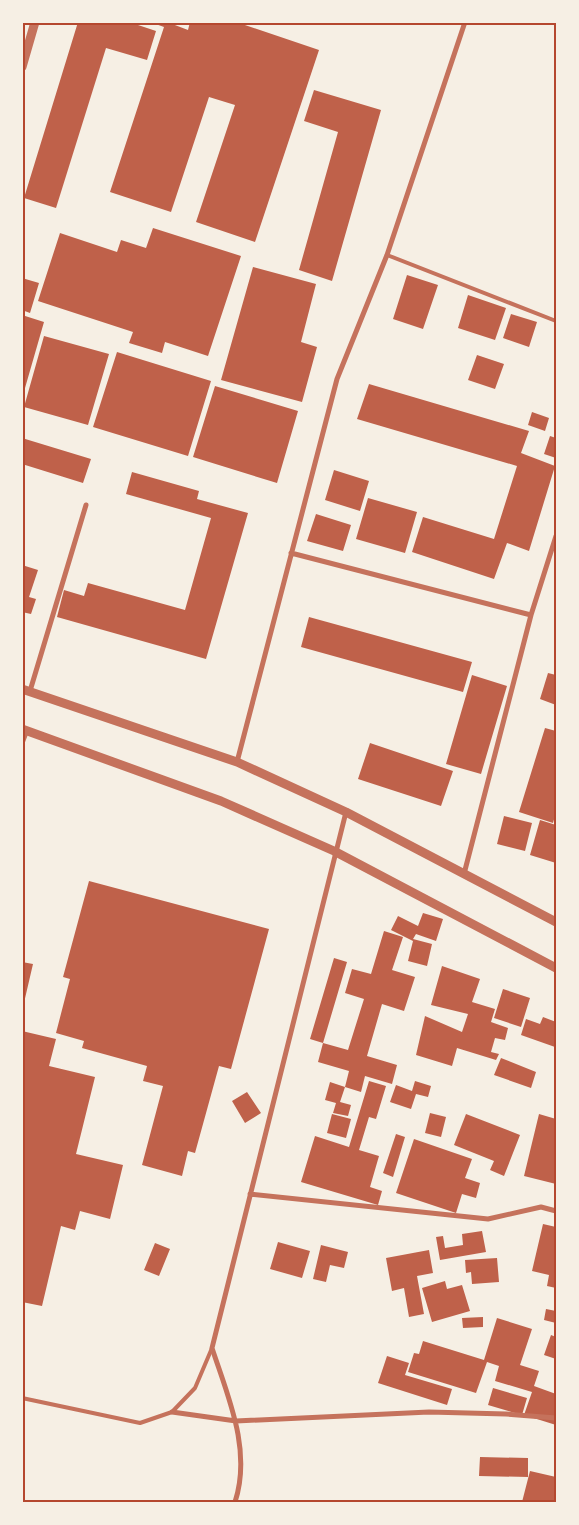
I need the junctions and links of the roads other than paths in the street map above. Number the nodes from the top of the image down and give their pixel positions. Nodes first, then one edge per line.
1 (35, 22) edge
2 (465, 22) edge
3 (22, 67) edge
4 (388, 255) junction
5 (556, 321) edge
6 (86, 505) dead end
7 (556, 536) edge
8 (291, 553) junction
9 (531, 615) junction
10 (26, 690) edge
11 (25, 729) edge
12 (22, 743) edge
13 (237, 762) junction
14 (346, 812) junction
15 (334, 851) junction
16 (464, 874) junction
17 (556, 922) edge
18 (556, 968) edge
19 (250, 1194) junction
20 (556, 1212) edge
21 (212, 1348) junction
22 (22, 1398) edge
23 (172, 1412) junction
24 (556, 1418) edge
25 (236, 1421) junction
26 (235, 1502) edge

1 - 3 street
2 - 4 street
4 - 5 lane
4 - 8 street
6 - 10 street
7 - 9 street
8 - 9 street
8 - 13 street
9 - 16 street
10 - 13 street
11 - 12 street
11 - 15 street
13 - 14 street
14 - 15 street
14 - 16 street
15 - 18 street
15 - 19 street
16 - 17 street
19 - 20 street
19 - 21 street
21 - 23 lane
21 - 25 street
22 - 23 lane
23 - 25 street
24 - 25 street
25 - 26 street

